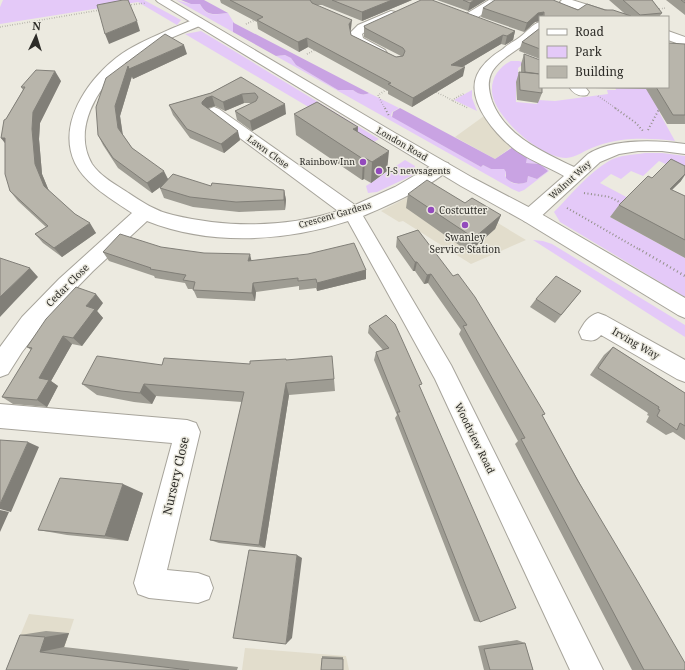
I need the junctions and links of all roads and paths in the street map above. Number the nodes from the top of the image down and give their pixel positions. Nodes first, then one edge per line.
1 (162, 0) edge
2 (495, 0) edge
3 (567, 1) edge
4 (148, 3) dead end
5 (130, 5) edge
6 (666, 8) dead end
7 (107, 9) edge
8 (651, 9) edge
9 (403, 10) edge
10 (456, 12) edge
11 (555, 12) edge
12 (610, 16) edge
13 (470, 17) junction
14 (258, 18) edge
15 (198, 22) junction
16 (350, 22) edge
17 (485, 23) edge
18 (246, 24) dead end
19 (539, 26) edge
20 (0, 27) edge
21 (362, 28) junction
22 (321, 47) edge
23 (506, 52) junction
24 (307, 54) dead end
25 (389, 58) edge
26 (519, 58) dead end
27 (482, 83) junction
28 (390, 88) edge
29 (434, 90) edge
30 (584, 91) edge
31 (452, 100) junction
32 (470, 110) dead end
33 (665, 111) edge
34 (225, 115) dead end
35 (394, 120) dead end
36 (685, 149) edge
37 (442, 167) junction
38 (575, 174) junction
39 (560, 189) junction
40 (629, 208) edge
41 (145, 212) junction
42 (352, 212) junction
43 (530, 216) junction
44 (685, 309) edge
45 (590, 332) dead end
46 (0, 367) edge
47 (685, 372) edge
48 (0, 416) edge
49 (198, 588) dead end
50 (587, 670) edge

1 - 15 street, London Road
2 - 13 street
3 - 11 street
3 - 12 street
4 - 5 path
6 - 8 path
7 - 20 path
9 - 21 street
10 - 13 street
13 - 17 street
14 - 18 path
15 - 37 street, London Road
15 - 41 street, Crescent Gardens
16 - 21 street
19 - 23 street
21 - 25 street
22 - 24 path
23 - 26 street
23 - 27 street
27 - 31 path
27 - 38 street
28 - 35 path
29 - 31 path
30 - 33 path
31 - 32 path
34 - 42 street, Lawn Close
36 - 38 street, Walnut Way
37 - 42 street, Crescent Gardens
37 - 43 street, London Road
38 - 39 street, Walnut Way
39 - 40 path
39 - 43 street, Walnut Way
41 - 42 street, Crescent Gardens
41 - 46 street, Cedar Close
42 - 50 street, Woodview Road
43 - 44 street, London Road
45 - 47 street, Irving Way
48 - 49 street, Nursery Close

